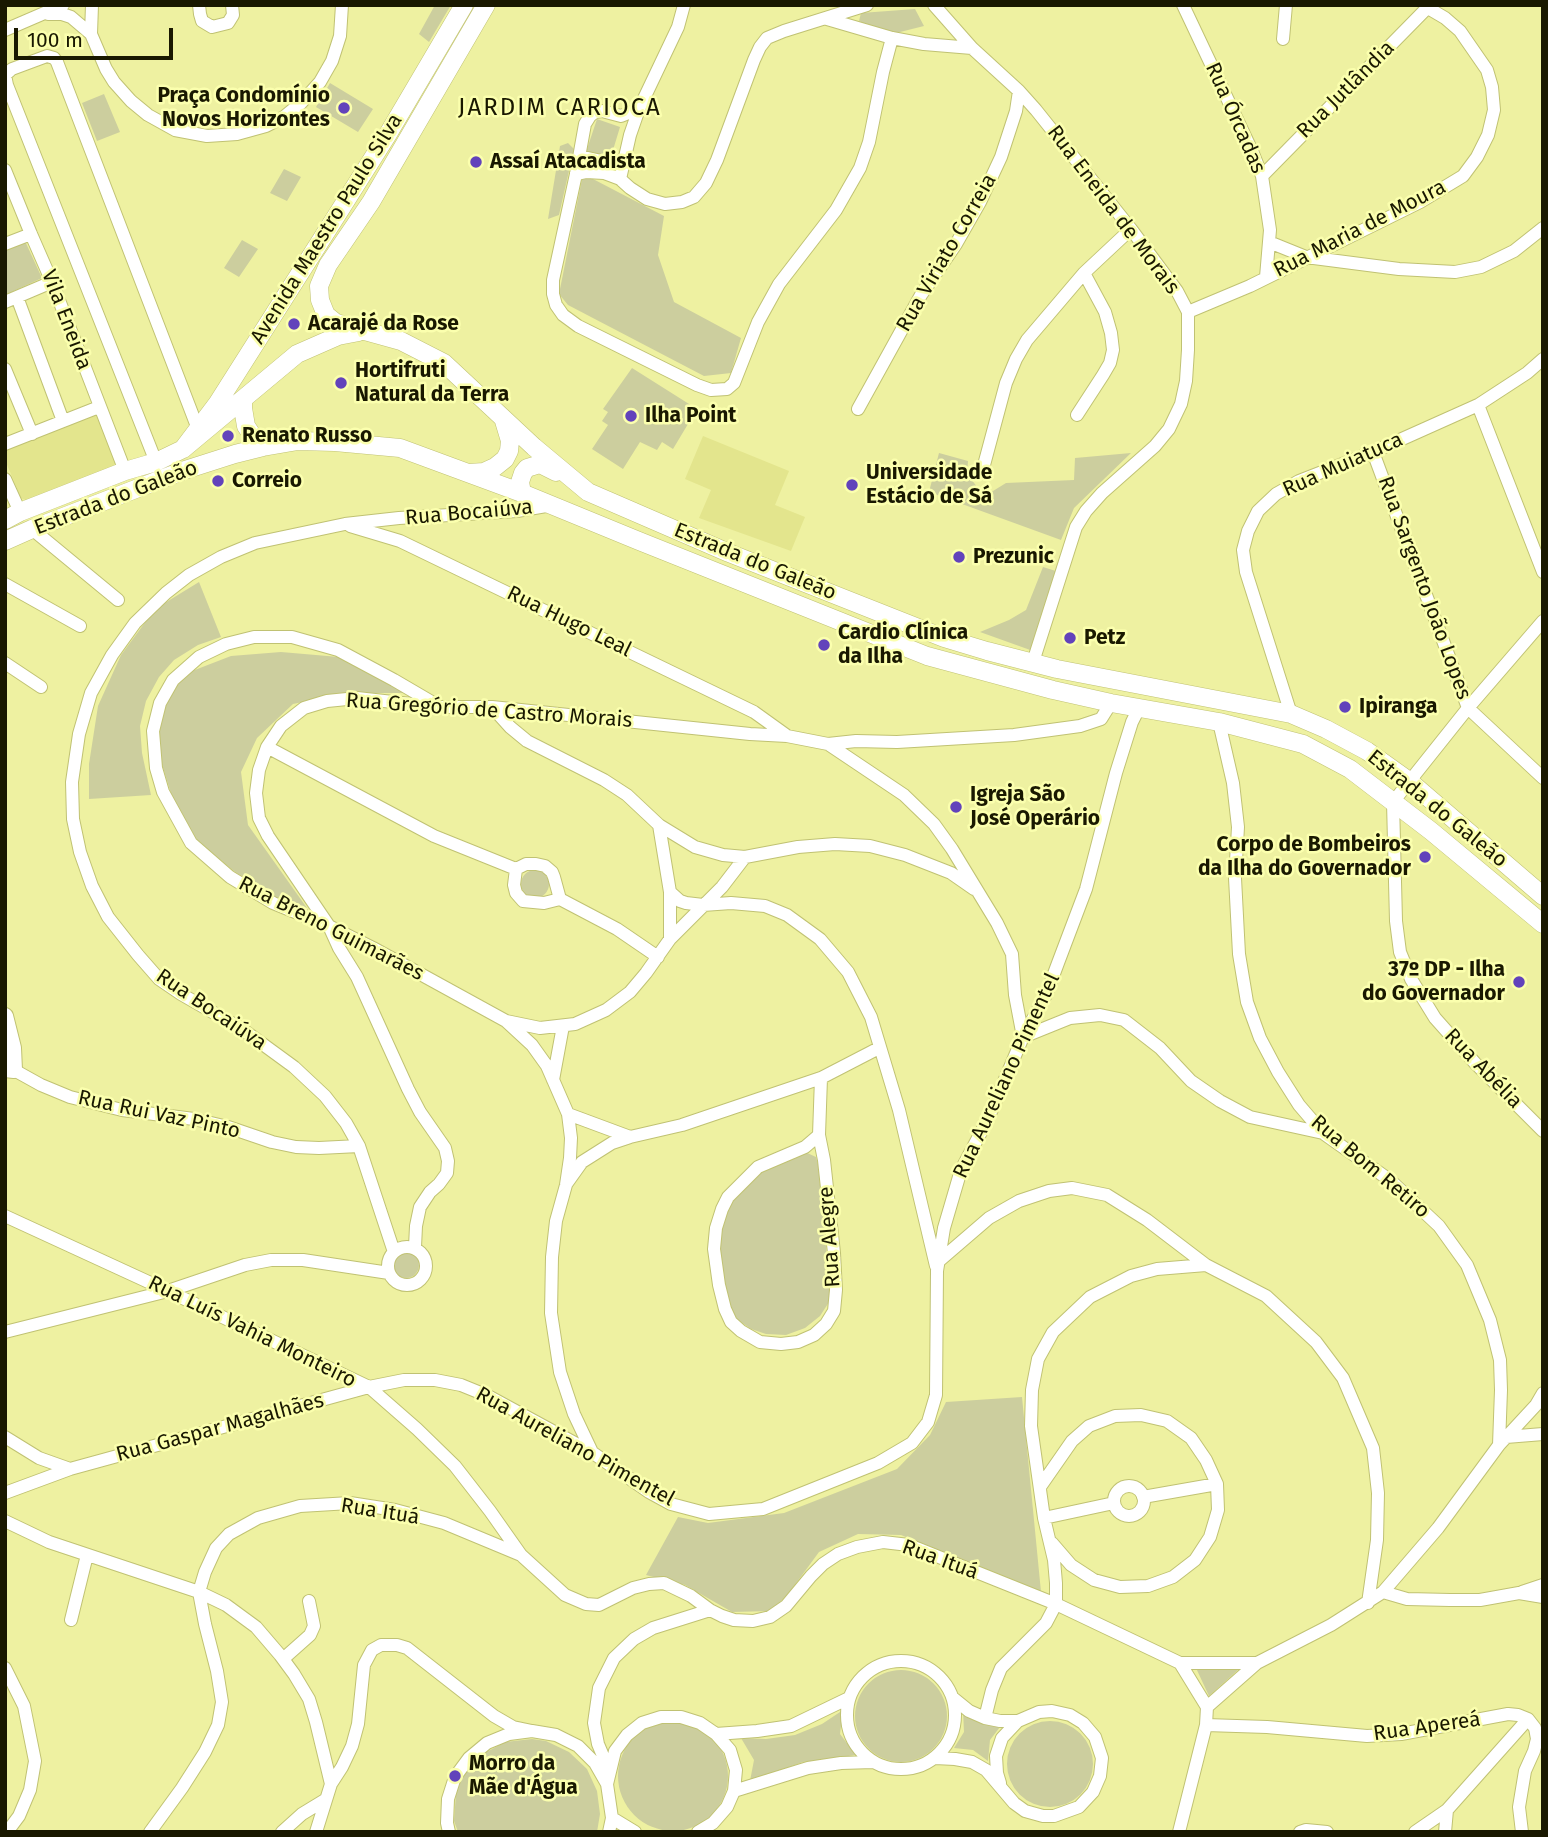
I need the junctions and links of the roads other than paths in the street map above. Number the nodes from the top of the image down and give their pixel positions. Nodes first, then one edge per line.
1 (62, 5) edge
2 (92, 5) edge
3 (199, 5) edge
4 (232, 5) edge
5 (342, 5) edge
6 (464, 5) edge
7 (486, 5) edge
8 (684, 5) edge
9 (867, 5) edge
10 (934, 5) edge
11 (1184, 5) edge
12 (1286, 5) edge
13 (1429, 6) edge
14 (44, 15) junction
15 (827, 19) junction
16 (5, 30) edge
17 (91, 34) junction
18 (892, 38) junction
19 (1283, 39) dead end
20 (972, 48) junction
21 (1020, 91) junction
22 (639, 109) junction
23 (621, 116) junction
24 (388, 134) junction
25 (630, 135) junction
26 (579, 156) junction
27 (624, 161) junction
28 (605, 167) junction
29 (5, 170) edge
30 (576, 174) junction
31 (1262, 176) junction
32 (620, 179) junction
33 (371, 202) junction
34 (1543, 228) edge
35 (1131, 229) junction
36 (31, 234) junction
37 (1269, 242) junction
38 (5, 244) edge
39 (1306, 257) junction
40 (1084, 273) junction
41 (1266, 277) junction
42 (52, 282) junction
43 (11, 300) edge
44 (1188, 312) junction
45 (362, 331) junction
46 (1543, 359) edge
47 (5, 369) edge
48 (243, 399) junction
49 (1478, 405) junction
50 (99, 407) junction
51 (858, 409) dead end
52 (1077, 415) dead end
53 (504, 420) junction
54 (63, 421) junction
55 (198, 429) junction
56 (32, 434) junction
57 (5, 444) edge
58 (263, 447) junction
59 (183, 449) junction
60 (1373, 452) junction
61 (156, 462) junction
62 (984, 465) dead end
63 (125, 471) junction
64 (465, 473) junction
65 (5, 479) edge
66 (580, 486) junction
67 (522, 493) junction
68 (553, 505) junction
69 (13, 516) edge
70 (399, 518) junction
71 (345, 524) junction
72 (32, 529) junction
73 (5, 541) edge
74 (400, 541) junction
75 (1541, 564) edge
76 (5, 584) edge
77 (118, 600) dead end
78 (1543, 621) edge
79 (80, 626) dead end
80 (927, 656) junction
81 (1033, 662) junction
82 (5, 663) edge
83 (41, 687) dead end
84 (1111, 703) junction
85 (438, 706) junction
86 (492, 707) junction
87 (1139, 708) junction
88 (1468, 708) junction
89 (754, 712) junction
90 (1291, 714) junction
91 (1219, 722) junction
92 (750, 734) junction
93 (787, 736) junction
94 (856, 741) junction
95 (828, 744) junction
96 (267, 747) junction
97 (851, 761) junction
98 (1543, 778) edge
99 (1409, 781) junction
100 (1393, 802) junction
101 (659, 825) junction
102 (745, 857) junction
103 (516, 869) junction
104 (978, 891) junction
105 (670, 892) junction
106 (1543, 896) edge
107 (561, 899) junction
108 (703, 905) junction
109 (1543, 924) edge
110 (329, 926) junction
111 (670, 939) junction
112 (658, 957) junction
113 (5, 1016) edge
114 (506, 1021) junction
115 (564, 1026) junction
116 (1023, 1037) junction
117 (880, 1048) junction
118 (9, 1070) edge
119 (821, 1078) junction
120 (553, 1080) junction
121 (568, 1114) junction
122 (1543, 1131) edge
123 (1323, 1133) junction
124 (819, 1135) junction
125 (630, 1137) junction
126 (359, 1146) junction
127 (566, 1185) junction
128 (5, 1216) edge
129 (415, 1247) junction
130 (394, 1252) junction
131 (1206, 1265) junction
132 (938, 1266) junction
133 (389, 1273) junction
134 (168, 1291) junction
135 (9, 1330) edge
136 (5, 1345) edge
137 (369, 1387) junction
138 (1541, 1399) edge
139 (1543, 1434) edge
140 (5, 1437) edge
141 (1503, 1441) junction
142 (593, 1453) junction
143 (71, 1469) junction
144 (1217, 1484) junction
145 (1040, 1488) junction
146 (5, 1493) edge
147 (1143, 1496) junction
148 (1114, 1503) junction
149 (1044, 1518) junction
150 (5, 1521) edge
151 (1049, 1540) junction
152 (87, 1555) junction
153 (521, 1555) junction
154 (1543, 1584) edge
155 (199, 1592) junction
156 (1383, 1592) junction
157 (1518, 1593) junction
158 (1543, 1597) edge
159 (309, 1601) dead end
160 (1368, 1603) junction
161 (1056, 1604) junction
162 (710, 1610) junction
163 (71, 1620) dead end
164 (283, 1659) junction
165 (1180, 1663) junction
166 (1257, 1663) junction
167 (5, 1668) edge
168 (849, 1698) junction
169 (953, 1698) junction
170 (1207, 1707) junction
171 (985, 1718) junction
172 (1528, 1719) junction
173 (1017, 1721) junction
174 (1206, 1725) junction
175 (532, 1731) junction
176 (716, 1734) junction
177 (935, 1758) junction
178 (873, 1762) junction
179 (610, 1770) junction
180 (331, 1784) junction
181 (607, 1784) junction
182 (1002, 1789) junction
183 (734, 1791) junction
184 (325, 1800) junction
185 (1447, 1810) junction
186 (612, 1818) junction
187 (1178, 1830) edge
188 (7, 1832) edge
189 (150, 1832) edge
190 (282, 1832) edge
191 (316, 1832) edge
192 (449, 1832) edge
193 (609, 1832) edge
194 (635, 1832) edge
195 (698, 1832) edge
196 (1300, 1832) edge
197 (1327, 1832) edge
198 (1415, 1832) edge
199 (1445, 1832) edge
200 (1522, 1832) edge

1 - 14 street
2 - 17 street
3 - 4 street
5 - 17 street
6 - 24 main road, Avenida Maestro Paulo Silva
7 - 33 main road, Avenida Maestro Paulo Silva
8 - 22 street
9 - 15 street
10 - 20 street, Rua Eneida de Morais
11 - 31 street, Rua Órcadas
12 - 19 street
13 - 31 street, Rua Jutlândia
13 - 39 street, Rua Maria de Moura
14 - 16 street
14 - 17 street
15 - 18 street
15 - 32 street
18 - 20 street
18 - 30 street
20 - 21 street, Rua Eneida de Morais
21 - 35 street, Rua Eneida de Morais
21 - 51 street, Rua Viriato Correia
22 - 23 street
22 - 25 street
23 - 25 street
23 - 26 street
24 - 33 main road
24 - 55 main road, Avenida Maestro Paulo Silva
25 - 27 street
26 - 28 street
26 - 30 street
27 - 28 street
27 - 32 street
28 - 30 street
28 - 32 street
29 - 36 street, Vila Eneida
31 - 37 street, Rua Órcadas
33 - 45 main road, Avenida Maestro Paulo Silva
34 - 39 street
35 - 40 street
35 - 44 street, Rua Eneida de Morais
36 - 38 street
36 - 42 street, Vila Eneida
37 - 39 street
37 - 41 street, Rua Órcadas
39 - 41 street, Rua Maria de Moura
40 - 52 street
40 - 62 street
41 - 44 street, Rua Maria de Moura
42 - 43 street
42 - 50 street, Vila Eneida
43 - 54 street
44 - 81 street, Rua Eneida de Morais
45 - 48 main road, Estrada do Galeão
45 - 53 main road, Estrada do Galeão
46 - 49 street, Rua Muiatuca
47 - 56 street
48 - 58 main road
48 - 59 main road, Estrada do Galeão
49 - 60 street, Rua Muiatuca
49 - 75 street
50 - 54 street
50 - 63 street, Vila Eneida
53 - 64 main road
53 - 66 main road, Estrada do Galeão
54 - 56 street
55 - 59 main road, Avenida Maestro Paulo Silva
55 - 61 street
56 - 57 street
58 - 64 main road, Estrada do Galeão
58 - 72 main road, Estrada do Galeão
59 - 61 main road, Estrada do Galeão
60 - 88 street, Rua Sargento João Lopes
60 - 90 street, Rua Muiatuca
61 - 63 main road, Estrada do Galeão
63 - 69 main road, Estrada do Galeão
64 - 67 main road, Estrada do Galeão
65 - 69 street
66 - 67 main road
66 - 81 main road, Estrada do Galeão
67 - 68 main road, Estrada do Galeão
68 - 70 street, Rua Bocaiúva
68 - 80 main road, Estrada do Galeão
70 - 71 street, Rua Bocaiúva
70 - 74 street
71 - 74 street, Rua Hugo Leal
71 - 126 street, Rua Bocaiúva
72 - 73 main road, Estrada do Galeão
72 - 77 street
74 - 89 street, Rua Hugo Leal
76 - 79 street
78 - 88 street
80 - 81 main road
80 - 84 main road, Estrada do Galeão
81 - 90 main road, Estrada do Galeão
82 - 83 street
84 - 87 main road, Estrada do Galeão
84 - 94 street, Rua Gregório de Castro Morais
85 - 86 street, Rua Gregório de Castro Morais
85 - 96 street, Rua Gregório de Castro Morais
85 - 110 street, Rua Breno Guimarães
86 - 92 street, Rua Gregório de Castro Morais
86 - 101 street
87 - 91 main road, Estrada do Galeão
87 - 116 street, Rua Aureliano Pimentel
88 - 98 street, Rua Sargento João Lopes
88 - 99 street
89 - 92 street
89 - 93 street, Rua Hugo Leal
90 - 99 main road, Estrada do Galeão
91 - 100 main road, Estrada do Galeão
91 - 123 street, Rua Bom Retiro
92 - 93 street, Rua Gregório de Castro Morais
93 - 95 street, Rua Gregório de Castro Morais
94 - 95 street, Rua Gregório de Castro Morais
94 - 97 street
95 - 97 street
96 - 103 street
96 - 110 street, Rua Gregório de Castro Morais
97 - 104 street
99 - 100 street
99 - 106 main road, Estrada do Galeão
100 - 109 main road, Estrada do Galeão
100 - 122 street, Rua Abélia
101 - 102 street
101 - 105 street
102 - 104 street
102 - 108 street
103 - 107 street
103 - 107 street
104 - 116 street
105 - 108 street
105 - 111 street
107 - 112 street
108 - 111 street
108 - 117 street
110 - 114 street, Rua Breno Guimarães
110 - 129 street, Rua Gregório de Castro Morais
111 - 112 street
112 - 115 street
113 - 118 street
114 - 115 street
114 - 120 street, Rua Breno Guimarães
115 - 120 street
116 - 123 street
116 - 132 street, Rua Aureliano Pimentel
117 - 119 street, Rua Breno Guimarães
117 - 132 street
118 - 126 street, Rua Rui Vaz Pinto
119 - 124 street, Rua Alegre
119 - 125 street, Rua Breno Guimarães
120 - 121 street, Rua Breno Guimarães
121 - 125 street
121 - 127 street, Rua Breno Guimarães
123 - 141 street, Rua Bom Retiro
124 - 124 street, Rua Alegre
125 - 127 street, Rua Breno Guimarães
126 - 130 street, Rua Bocaiúva
127 - 142 street, Rua Breno Guimarães
128 - 134 street, Rua Luís Vahia Monteiro
129 - 130 street
129 - 133 street, Rua Gregório de Castro Morais
130 - 133 street
131 - 132 street
131 - 145 street
131 - 160 street
132 - 142 street, Rua Aureliano Pimentel
133 - 134 street, Rua Gregório de Castro Morais
134 - 135 street, Rua Gregório de Castro Morais
134 - 137 street, Rua Luís Vahia Monteiro
135 - 136 street, Rua Gregório de Castro Morais
137 - 142 street, Rua Aureliano Pimentel
137 - 143 street, Rua Gaspar Magalhães
137 - 153 street, Rua Luís Vahia Monteiro
138 - 141 street, Rua Ituá
139 - 141 street
140 - 143 street
141 - 156 street, Rua Ituá
143 - 146 street, Rua Gaspar Magalhães
144 - 145 street
144 - 147 street
144 - 151 street
145 - 149 street
147 - 148 street
147 - 148 street
148 - 149 street
149 - 151 street
150 - 152 street
151 - 161 street
152 - 155 street
152 - 163 street
153 - 155 street, Rua Ituá
153 - 162 street, Rua Ituá
154 - 157 street
155 - 164 street
155 - 189 street
156 - 157 street
156 - 160 street, Rua Ituá
157 - 158 street
159 - 164 street
160 - 166 street, Rua Ituá
161 - 162 street, Rua Ituá
161 - 165 street, Rua Ituá
161 - 171 street
162 - 179 street
164 - 180 street
165 - 166 street, Rua Ituá
165 - 170 street
166 - 170 street
167 - 188 street
168 - 169 street
168 - 176 street
168 - 178 street
169 - 171 street
169 - 177 street
170 - 174 street
171 - 173 street
172 - 174 street, Rua Apereá
172 - 185 street
172 - 200 street
173 - 182 street
173 - 182 street
174 - 187 street
175 - 180 street
175 - 181 street
175 - 192 street
176 - 179 street
176 - 183 street
177 - 178 street
177 - 182 street
178 - 183 street
179 - 181 street
180 - 184 street
181 - 186 street
183 - 195 street
184 - 190 street
184 - 191 street
185 - 198 street
185 - 199 street
186 - 193 street
186 - 194 street
196 - 197 street

